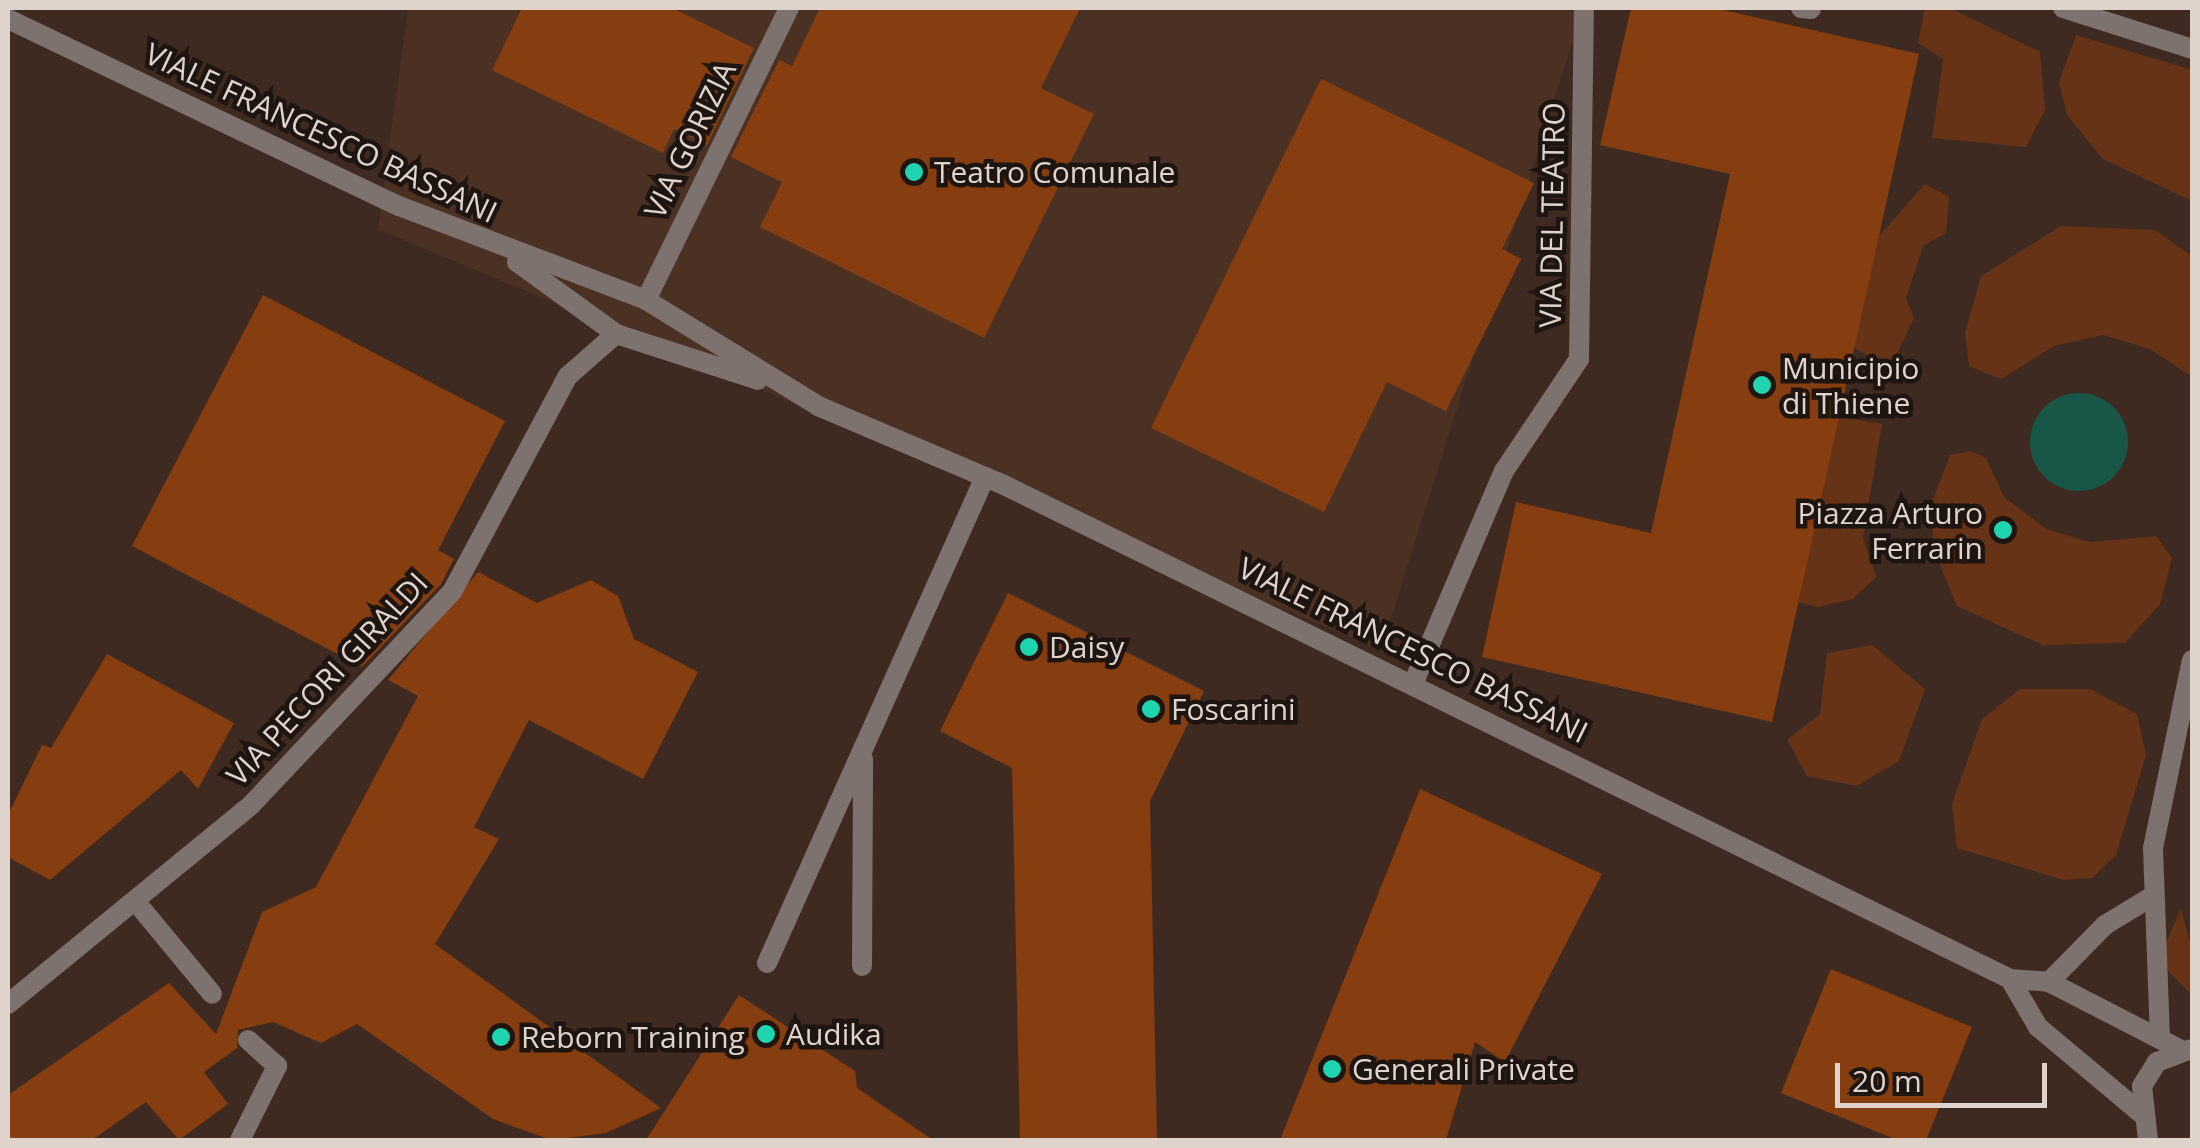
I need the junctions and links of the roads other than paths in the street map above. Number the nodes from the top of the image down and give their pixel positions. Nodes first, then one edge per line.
1 (788, 8) edge
2 (1584, 8) edge
3 (2062, 8) edge
4 (8, 19) edge
5 (2192, 50) edge
6 (501, 250) junction
7 (646, 300) junction
8 (616, 334) junction
9 (783, 389) junction
10 (985, 477) junction
11 (2192, 660) edge
12 (1413, 684) junction
13 (864, 752) junction
14 (2151, 897) junction
15 (136, 902) junction
16 (767, 963) dead end
17 (862, 966) dead end
18 (2010, 979) junction
19 (2049, 982) junction
20 (212, 994) dead end
21 (8, 1004) edge
22 (2160, 1039) junction
23 (248, 1040) dead end
24 (2188, 1050) edge
25 (2141, 1112) junction
26 (240, 1140) edge
27 (2148, 1140) edge

1 - 7 street, VIA GORIZIA
2 - 12 street, VIA DEL TEATRO
3 - 5 street
4 - 6 street, VIALE FRANCESCO BASSANI
6 - 7 street, VIALE FRANCESCO BASSANI
6 - 8 street, VIALE FRANCESCO BASSANI
7 - 9 street, VIALE FRANCESCO BASSANI
8 - 9 street, VIALE FRANCESCO BASSANI
8 - 15 street, VIA PECORI GIRALDI
9 - 10 street, VIALE FRANCESCO BASSANI
10 - 12 street, VIALE FRANCESCO BASSANI
10 - 13 street
11 - 14 street
12 - 18 street, VIALE FRANCESCO BASSANI
13 - 16 street
13 - 17 street
14 - 19 street
14 - 22 street
15 - 20 street
15 - 21 street, VIA PECORI GIRALDI
18 - 19 street
18 - 25 street
19 - 22 street
22 - 24 street
23 - 26 street
24 - 25 street
25 - 27 street

